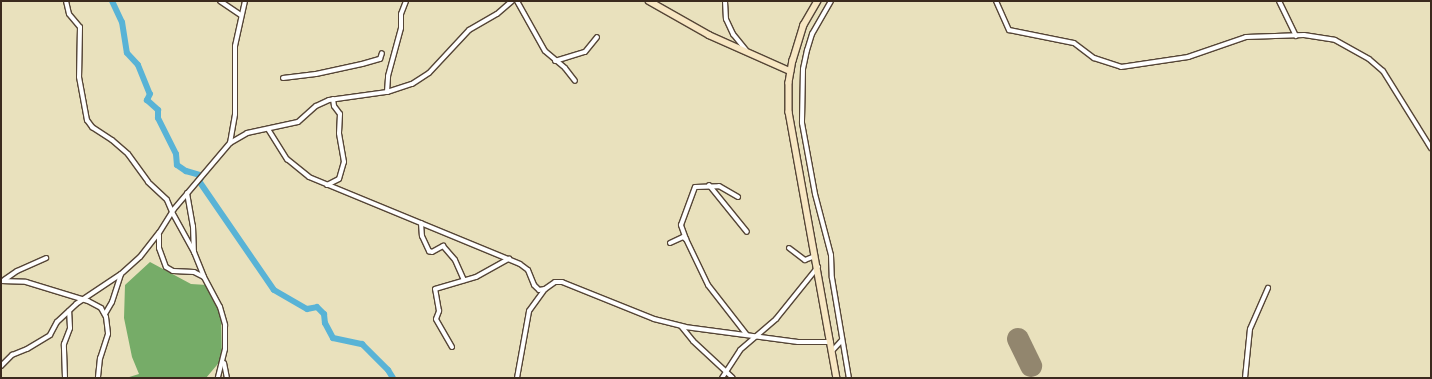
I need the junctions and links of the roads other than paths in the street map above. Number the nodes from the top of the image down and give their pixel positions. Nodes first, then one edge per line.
1 (66, 1) edge
2 (220, 1) edge
3 (245, 1) edge
4 (406, 1) edge
5 (512, 1) edge
6 (517, 1) edge
7 (649, 1) edge
8 (725, 1) edge
9 (831, 1) edge
10 (996, 1) edge
11 (1279, 1) edge
12 (816, 2) edge
13 (241, 15) junction
14 (1296, 36) junction
15 (597, 37) dead end
16 (382, 53) dead end
17 (749, 54) junction
18 (555, 62) junction
19 (790, 72) junction
20 (282, 78) dead end
21 (575, 81) dead end
22 (387, 92) junction
23 (333, 99) junction
24 (268, 129) junction
25 (230, 143) junction
26 (1431, 148) edge
27 (709, 184) junction
28 (327, 186) junction
29 (187, 193) junction
30 (738, 197) dead end
31 (172, 212) junction
32 (421, 223) junction
33 (747, 232) dead end
34 (159, 233) junction
35 (686, 238) junction
36 (670, 243) dead end
37 (789, 248) dead end
38 (194, 252) junction
39 (816, 256) junction
40 (46, 258) dead end
41 (509, 259) junction
42 (818, 267) junction
43 (121, 274) junction
44 (204, 277) junction
45 (464, 280) junction
46 (2, 281) edge
47 (1268, 288) dead end
48 (545, 289) junction
49 (82, 299) junction
50 (69, 311) junction
51 (105, 314) junction
52 (681, 326) junction
53 (747, 335) junction
54 (754, 336) junction
55 (842, 340) junction
56 (831, 342) junction
57 (452, 347) dead end
58 (833, 350) junction
59 (224, 362) junction
60 (1, 366) edge
61 (726, 372) junction
62 (65, 378) edge
63 (98, 378) edge
64 (220, 378) edge
65 (228, 378) edge
66 (517, 378) edge
67 (722, 378) edge
68 (733, 378) edge
69 (838, 378) edge
70 (849, 378) edge
71 (1245, 378) edge

1 - 31 street
2 - 13 street
3 - 13 street
4 - 22 street
5 - 22 street
6 - 18 street
7 - 17 main road
8 - 17 street
9 - 55 street
10 - 14 street
11 - 14 street
12 - 19 main road
13 - 25 street
14 - 26 street
15 - 18 street
16 - 20 street
17 - 19 main road
18 - 21 street
19 - 39 main road
22 - 23 street
23 - 24 street
23 - 28 street
24 - 25 street
24 - 28 street
25 - 29 street
27 - 30 street
27 - 33 street
27 - 35 street
28 - 32 street
29 - 31 street
29 - 38 street
31 - 34 street
31 - 38 street
32 - 41 street
32 - 45 street
34 - 43 street
34 - 44 street
35 - 36 street
35 - 53 street
37 - 39 street
38 - 44 street
39 - 42 main road
40 - 46 street
41 - 45 street
41 - 48 street
42 - 54 street
42 - 56 main road
43 - 49 street
43 - 51 street
44 - 59 street
45 - 57 street
46 - 49 street
47 - 71 street
48 - 52 street
48 - 66 street
49 - 50 street
49 - 51 street
50 - 60 street
50 - 62 street
51 - 63 street
52 - 53 street
52 - 61 street
53 - 54 street
54 - 56 street
54 - 61 street
55 - 58 street
55 - 70 street
56 - 58 main road
58 - 69 main road
59 - 64 street
59 - 65 street
61 - 67 street
61 - 68 street

